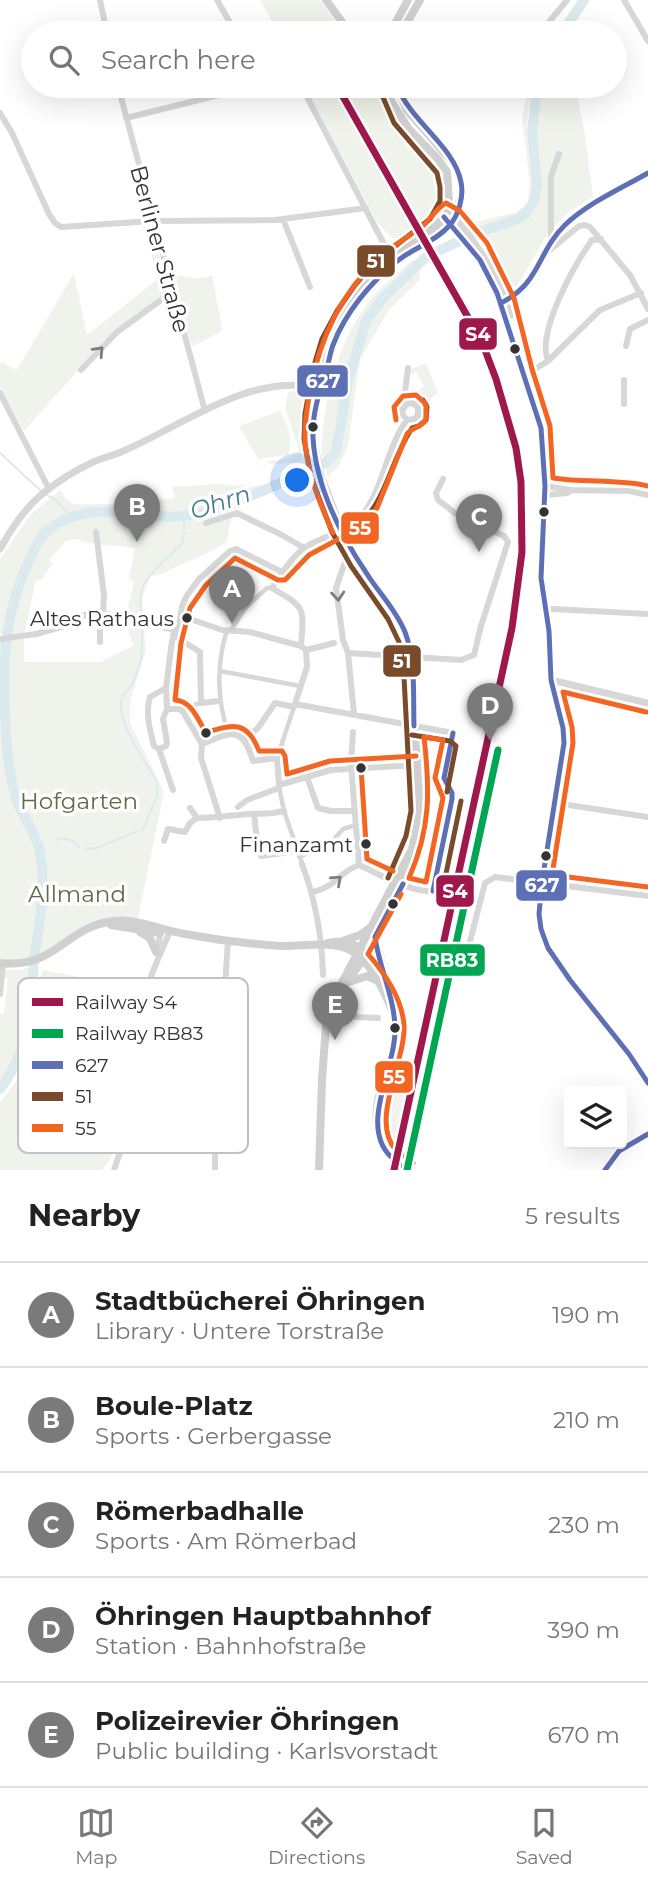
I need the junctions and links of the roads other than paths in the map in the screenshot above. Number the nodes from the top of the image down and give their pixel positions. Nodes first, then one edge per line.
1 (100, 0) edge
2 (217, 0) edge
3 (326, 0) edge
4 (408, 0) edge
5 (420, 0) edge
6 (567, 0) edge
7 (624, 0) edge
8 (104, 21) edge
9 (229, 21) edge
10 (341, 21) edge
11 (397, 21) edge
12 (408, 21) edge
13 (550, 21) edge
14 (648, 41) edge
15 (121, 98) edge
16 (208, 98) edge
17 (308, 98) edge
18 (391, 98) edge
19 (402, 98) edge
20 (0, 113) edge
21 (126, 118) junction
22 (559, 154) dead end
23 (648, 173) edge
24 (366, 208) junction
25 (449, 217) junction
26 (283, 219) junction
27 (153, 221) junction
28 (461, 230) junction
29 (601, 239) junction
30 (551, 240) junction
31 (543, 255) junction
32 (393, 256) junction
33 (310, 287) dead end
34 (172, 292) junction
35 (641, 293) junction
36 (504, 302) junction
37 (648, 309) edge
38 (648, 320) edge
39 (626, 346) dead end
40 (548, 361) junction
41 (408, 368) dead end
42 (81, 370) dead end
43 (524, 373) junction
44 (320, 374) junction
45 (624, 380) dead end
46 (309, 386) junction
47 (319, 387) junction
48 (0, 393) edge
49 (317, 399) junction
50 (410, 403) junction
51 (624, 404) dead end
52 (205, 411) junction
53 (407, 419) junction
54 (443, 480) dead end
55 (545, 486) junction
56 (570, 490) junction
57 (45, 492) junction
58 (545, 495) junction
59 (648, 495) edge
60 (206, 523) dead end
61 (341, 529) junction
62 (96, 533) dead end
63 (347, 540) junction
64 (304, 548) junction
65 (0, 549) edge
66 (282, 572) junction
67 (272, 588) junction
68 (546, 611) junction
69 (103, 613) junction
70 (648, 614) edge
71 (180, 619) junction
72 (229, 630) junction
73 (174, 633) junction
74 (0, 639) edge
75 (100, 642) dead end
76 (334, 643) dead end
77 (303, 648) junction
78 (348, 653) junction
79 (411, 657) junction
80 (219, 671) junction
81 (551, 680) junction
82 (301, 687) junction
83 (166, 688) junction
84 (219, 701) junction
85 (201, 703) junction
86 (648, 703) edge
87 (294, 705) junction
88 (167, 709) junction
89 (179, 709) junction
90 (354, 714) junction
91 (414, 726) junction
92 (353, 732) dead end
93 (228, 733) junction
94 (245, 739) junction
95 (202, 744) junction
96 (159, 749) junction
97 (277, 758) junction
98 (417, 765) junction
99 (352, 768) junction
100 (307, 777) junction
101 (279, 786) junction
102 (173, 790) dead end
103 (555, 803) junction
104 (238, 807) dead end
105 (190, 808) dead end
106 (284, 811) junction
107 (354, 811) junction
108 (254, 814) junction
109 (648, 817) edge
110 (197, 818) junction
111 (220, 818) junction
112 (356, 825) junction
113 (164, 841) dead end
114 (300, 859) junction
115 (359, 864) junction
116 (542, 882) junction
117 (400, 883) junction
118 (313, 892) junction
119 (648, 896) edge
120 (97, 925) junction
121 (373, 926) junction
122 (128, 928) junction
123 (165, 931) junction
124 (375, 937) junction
125 (228, 940) junction
126 (338, 941) junction
127 (322, 946) junction
128 (156, 951) junction
129 (467, 953) dead end
130 (362, 954) junction
131 (157, 962) junction
132 (1, 963) edge
133 (323, 975) dead end
134 (151, 978) edge
135 (226, 978) edge
136 (377, 981) junction
137 (343, 986) junction
138 (0, 994) edge
139 (391, 1000) junction
140 (327, 1011) junction
141 (394, 1016) junction
142 (378, 1018) dead end
143 (648, 1083) edge
144 (648, 1134) edge
145 (121, 1153) edge
146 (114, 1170) edge
147 (319, 1170) edge
148 (408, 1170) edge
149 (605, 1170) edge

1 - 8 street
2 - 9 street
3 - 10 main road
4 - 11 main road
5 - 12 main road
6 - 13 street
7 - 14 street
15 - 21 street, Berliner Straße
16 - 21 street
17 - 24 street
18 - 25 main road
19 - 25 main road
20 - 27 street
21 - 27 street, Berliner Straße
22 - 30 street
23 - 30 street
24 - 26 street
24 - 32 street
25 - 28 street
25 - 32 main road
25 - 47 main road
26 - 27 street
26 - 33 street
27 - 34 street, Berliner Straße
28 - 36 street
28 - 36 street
29 - 31 street
29 - 35 street
29 - 40 street
30 - 31 street
31 - 36 street
32 - 44 main road
42 -> 34 street
34 - 52 street, Berliner Straße
35 - 37 street
35 - 40 street
36 - 43 street
38 - 39 street
40 - 43 street
41 - 50 street
43 - 55 street
44 - 46 street
44 - 47 main road
45 - 51 street
46 - 47 street
46 - 49 main road
46 - 52 street
47 - 49 main road
48 - 57 street
49 - 61 main road
50 - 53 street
50 - 53 street
52 - 57 street
53 - 61 street
54 - 79 street
55 - 56 street
55 - 58 street
56 - 58 street
56 - 59 street
57 - 65 street
58 - 68 street
60 - 64 street
61 - 63 main road
61 - 64 street
62 - 69 street
63 -> 78 street
63 - 79 main road
64 - 66 street
66 - 67 street
66 - 71 street
67 - 72 street
67 - 77 street
68 - 70 street
68 - 81 street
69 - 73 street
69 - 74 street
69 - 75 street
71 - 72 street
71 - 73 street
72 - 77 street
72 - 80 street
73 - 83 street
73 - 85 street
76 - 77 street
77 - 82 street
78 - 79 street
78 - 90 street
79 - 91 main road
80 - 82 street
80 - 84 street
81 - 86 street
81 - 103 street
82 - 87 street
83 - 88 street
83 - 96 street
84 - 85 street
84 - 93 street
85 - 89 street
87 - 90 street
87 - 94 street
87 - 97 street
88 - 89 street
88 - 96 street
89 - 95 street
90 - 91 street
91 - 98 main road
91 - 117 street
92 - 99 street
93 - 94 street
93 - 95 street
94 - 97 street
95 - 111 street
96 - 102 street
97 - 101 street
98 - 99 street
98 - 117 main road
99 - 100 street
99 - 107 street
100 - 101 street
100 - 107 street
101 - 104 street
101 - 106 street
103 - 109 street
103 - 116 street
105 - 110 street
106 - 108 street
106 - 114 street
107 - 112 street
108 - 111 street
108 - 114 street
110 - 111 street
110 - 113 street
112 - 114 street
112 - 115 street
114 - 118 street
115 - 117 street
118 -> 115 street
116 - 119 street
116 - 129 street
116 - 143 street
117 - 121 main road
117 - 124 main road
118 - 127 street
120 - 122 main road
120 - 123 main road
120 - 132 main road
121 - 126 main road
121 - 130 main road
122 - 123 main road
122 - 128 main road
123 - 125 main road
123 - 128 street
123 - 131 street
124 - 130 main road
124 - 139 main road
125 - 127 main road
125 - 135 street
126 - 127 main road
126 - 130 main road
127 - 130 main road
127 - 133 street
128 - 131 street
130 - 136 main road
130 - 137 main road
130 - 139 main road
131 - 134 street
132 - 138 street
136 - 137 main road
136 - 141 main road
137 - 140 main road
139 - 141 main road
140 - 142 street
140 - 147 main road
141 - 148 main road
144 - 149 street
145 - 146 street

